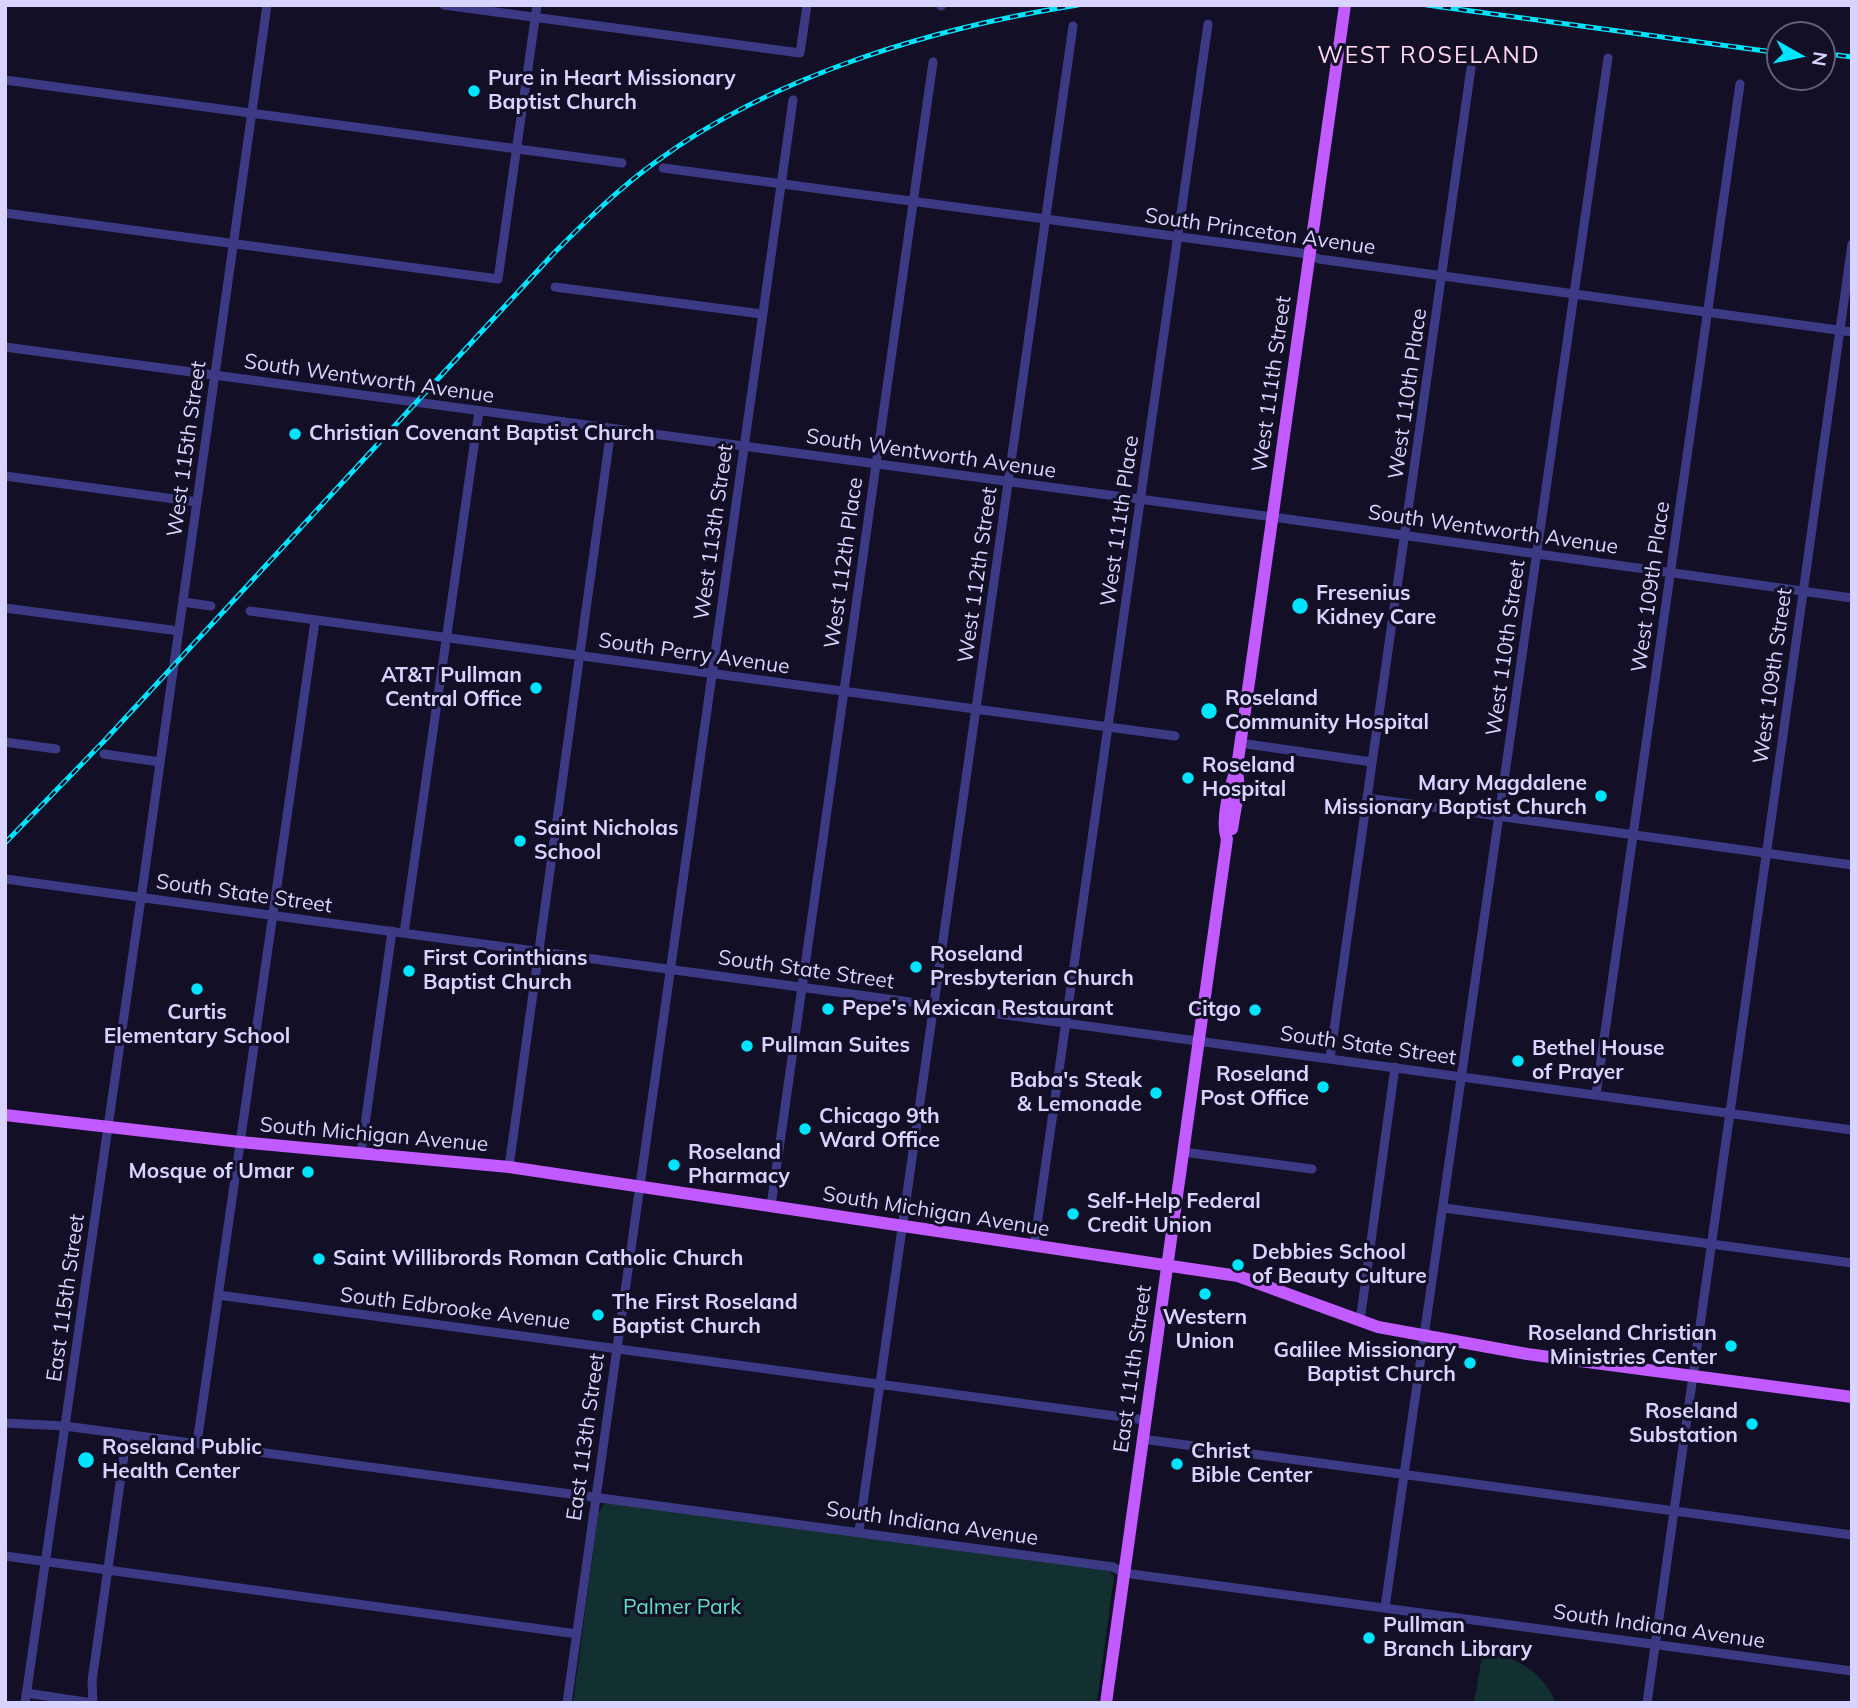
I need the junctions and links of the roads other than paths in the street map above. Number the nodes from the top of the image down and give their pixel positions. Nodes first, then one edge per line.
1 (267, 5) edge
2 (444, 5) edge
3 (537, 5) edge
4 (807, 5) edge
5 (1345, 5) edge
6 (535, 17) junction
7 (1208, 24) dead end
8 (1073, 26) dead end
9 (1608, 58) dead end
10 (933, 62) dead end
11 (1471, 68) dead end
12 (5, 80) edge
13 (1740, 84) dead end
14 (793, 100) dead end
15 (252, 113) junction
16 (517, 149) junction
17 (622, 163) dead end
18 (663, 168) dead end
19 (780, 183) junction
20 (913, 201) junction
21 (5, 213) edge
22 (1046, 219) junction
23 (1178, 237) junction
24 (233, 244) junction
25 (1852, 244) edge
26 (1310, 255) junction
27 (1443, 276) junction
28 (555, 287) dead end
29 (1575, 294) junction
30 (1707, 312) junction
31 (762, 314) junction
32 (1839, 330) junction
33 (1852, 332) edge
34 (5, 347) edge
35 (215, 376) junction
36 (479, 411) junction
37 (611, 429) junction
38 (743, 446) junction
39 (876, 464) junction
40 (5, 477) edge
41 (1009, 482) junction
42 (1141, 500) junction
43 (197, 502) junction
44 (1273, 517) junction
45 (1405, 536) junction
46 (1538, 554) junction
47 (1670, 573) junction
48 (1802, 591) junction
49 (1852, 598) edge
50 (183, 602) junction
51 (211, 606) dead end
52 (5, 608) edge
53 (250, 611) dead end
54 (315, 621) junction
55 (179, 631) junction
56 (446, 638) junction
57 (579, 656) junction
58 (711, 674) junction
59 (844, 692) junction
60 (977, 710) junction
61 (1109, 728) junction
62 (1175, 737) dead end
63 (5, 742) edge
64 (1240, 743) junction
65 (56, 749) dead end
66 (104, 754) dead end
67 (160, 762) junction
68 (1373, 762) junction
69 (1367, 797) junction
70 (1500, 816) junction
71 (1633, 834) junction
72 (1765, 853) junction
73 (1852, 865) edge
74 (5, 879) edge
75 (141, 897) junction
76 (273, 915) junction
77 (392, 931) junction
78 (404, 933) junction
79 (538, 951) junction
80 (670, 969) junction
81 (803, 987) junction
82 (935, 1004) junction
83 (1066, 1022) junction
84 (1198, 1040) junction
85 (1330, 1058) junction
86 (1395, 1067) junction
87 (1463, 1077) junction
88 (1596, 1095) junction
89 (1728, 1113) junction
90 (5, 1115) edge
91 (108, 1125) junction
92 (1852, 1130) edge
93 (240, 1142) junction
94 (1183, 1152) junction
95 (361, 1153) junction
96 (509, 1167) junction
97 (1311, 1169) dead end
98 (639, 1186) junction
99 (771, 1206) junction
100 (1444, 1208) junction
101 (903, 1226) junction
102 (1710, 1244) junction
103 (1034, 1246) junction
104 (1852, 1263) edge
105 (1167, 1266) junction
106 (218, 1295) junction
107 (1360, 1321) junction
108 (1425, 1336) junction
109 (617, 1348) junction
110 (1692, 1377) junction
111 (881, 1384) junction
112 (1852, 1397) edge
113 (1145, 1420) junction
114 (5, 1423) edge
115 (65, 1426) junction
116 (127, 1434) junction
117 (1142, 1439) junction
118 (197, 1443) junction
119 (1405, 1474) junction
120 (595, 1497) junction
121 (1674, 1511) junction
122 (859, 1531) junction
123 (1852, 1535) edge
124 (5, 1556) edge
125 (45, 1562) junction
126 (107, 1570) junction
127 (1124, 1573) junction
128 (1385, 1607) junction
129 (577, 1634) junction
130 (1655, 1644) junction
131 (1852, 1671) edge
132 (25, 1698) edge
133 (92, 1703) edge
134 (567, 1703) edge
135 (1106, 1703) edge
136 (1647, 1703) edge

1 - 15 street, West 115th Street
2 - 6 street
3 - 6 street
4 - 6 street
5 - 26 main road, West 111th Street
6 - 16 street
7 - 23 street, West 111th Place
8 - 22 street, West 112th Street
9 - 29 street, West 110th Street
10 - 20 street, West 112th Place
11 - 27 street, West 110th Place
12 - 15 street
13 - 30 street, West 109th Place
14 - 19 street, West 113th Street
15 - 16 street
15 - 24 street, West 115th Street
16 - 17 street
16 - 24 street
18 - 19 street, South Princeton Avenue
19 - 20 street, South Princeton Avenue
19 - 31 street, West 113th Street
20 - 22 street, South Princeton Avenue
20 - 39 street, West 112th Place
21 - 24 street
22 - 23 street, South Princeton Avenue
22 - 41 street, West 112th Street
23 - 26 street, South Princeton Avenue
23 - 42 street, West 111th Place
24 - 35 street, West 115th Street
25 - 32 street, West 109th Street
26 - 27 street, South Princeton Avenue
26 - 44 main road, West 111th Street
27 - 29 street, South Princeton Avenue
27 - 45 street, West 110th Place
28 - 31 street
29 - 30 street, South Princeton Avenue
29 - 46 street, West 110th Street
30 - 32 street, South Princeton Avenue
30 - 47 street, West 109th Place
31 - 38 street, West 113th Street
32 - 33 street, South Princeton Avenue
32 - 48 street, West 109th Street
34 - 35 street, South Wentworth Avenue
35 - 36 street, South Wentworth Avenue
35 - 43 street, West 115th Street
36 - 37 street, South Wentworth Avenue
36 - 56 street
37 - 38 street, South Wentworth Avenue
37 - 57 street
38 - 39 street, South Wentworth Avenue
38 - 58 street, West 113th Street
39 - 41 street, South Wentworth Avenue
39 - 59 street, West 112th Place
40 - 43 street
41 - 42 street, South Wentworth Avenue
41 - 60 street, West 112th Street
42 - 44 street, South Wentworth Avenue
42 - 61 street, West 111th Place
43 - 50 street, West 115th Street
44 - 45 street, South Wentworth Avenue
44 - 64 main road, West 111th Street
45 - 46 street, South Wentworth Avenue
45 - 68 street, West 110th Place
46 - 47 street, South Wentworth Avenue
46 - 70 street, West 110th Street
47 - 48 street, South Wentworth Avenue
47 - 71 street, West 109th Place
48 - 49 street, South Wentworth Avenue
48 - 72 street, West 109th Street
50 - 51 street
50 - 55 street, West 115th Street
52 - 55 street
53 - 54 street, South Perry Avenue
54 - 56 street, South Perry Avenue
54 - 76 street
55 - 67 street, West 115th Street
56 - 57 street, South Perry Avenue
56 - 78 street
57 - 58 street, South Perry Avenue
57 - 79 street
58 - 59 street, South Perry Avenue
58 - 80 street, West 113th Street
59 - 60 street, South Perry Avenue
59 - 81 street, West 112th Place
60 - 61 street, South Perry Avenue
60 - 82 street, West 112th Street
61 - 62 street, South Perry Avenue
61 - 83 street, West 111th Place
63 - 65 street
64 - 68 street
64 - 84 main road, West 111th Street
66 - 67 street
67 - 75 street, West 115th Street
68 - 69 street, West 110th Place
69 - 70 street
69 - 85 street, West 110th Place
70 - 71 street
70 - 87 street, West 110th Street
71 - 72 street
71 - 88 street, West 109th Place
72 - 73 street
72 - 89 street, West 109th Street
74 - 75 street, South State Street
75 - 76 street, South State Street
75 - 91 street, East 115th Street
76 - 77 street, South State Street
76 - 93 street
77 - 78 street, South State Street
77 - 95 street
78 - 79 street, South State Street
79 - 80 street, South State Street
79 - 96 street
80 - 81 street, South State Street
80 - 98 street, East 113th Street
81 - 82 street, South State Street
81 - 99 street, West 112th Place
82 - 83 street, South State Street
82 - 101 street, West 112th Street
83 - 84 street, South State Street
83 - 103 street, West 111th Place
84 - 85 street, South State Street
84 - 94 main road, East 111th Street
85 - 86 street, South State Street
86 - 87 street, South State Street
86 - 107 street
87 - 88 street, South State Street
87 - 100 street, West 110th Street
88 - 89 street, South State Street
89 - 92 street, South State Street
89 - 102 street, West 109th Street
90 - 91 main road, South Michigan Avenue
91 - 93 main road, South Michigan Avenue
91 - 115 street, East 115th Street
93 - 95 main road, South Michigan Avenue
93 - 106 street
94 - 97 street
94 - 105 main road, East 111th Street
95 - 96 main road, South Michigan Avenue
96 - 98 main road, South Michigan Avenue
98 - 99 main road, South Michigan Avenue
98 - 109 street, East 113th Street
99 - 101 main road, South Michigan Avenue
100 - 102 street
100 - 108 street, West 110th Street
101 - 103 main road, South Michigan Avenue
101 - 111 street, West 112th Street
102 - 104 street
102 - 110 street, West 109th Street
103 - 105 main road, South Michigan Avenue
105 - 107 main road, South Michigan Avenue
105 - 113 main road, East 111th Street
106 - 109 street, South Edbrooke Avenue
106 - 118 street
107 - 108 main road, South Michigan Avenue
108 - 110 main road, South Michigan Avenue
108 - 119 street, West 110th Street
109 - 111 street, South Edbrooke Avenue
109 - 120 street, East 113th Street
110 - 112 main road, South Michigan Avenue
110 - 121 street, West 109th Street
111 - 113 street, South Edbrooke Avenue
111 - 122 street, West 112th Street
113 - 117 main road, East 111th Street
114 - 115 street, South Indiana Avenue
115 - 116 street, South Indiana Avenue
115 - 125 street, East 115th Street
116 - 118 street, South Indiana Avenue
116 - 126 street
117 - 119 street
117 - 127 main road, East 111th Street
118 - 120 street, South Indiana Avenue
119 - 121 street
119 - 128 street, West 110th Street
120 - 122 street, South Indiana Avenue
120 - 129 street, East 113th Street
121 - 123 street
121 - 130 street, West 109th Street
122 - 127 street, South Indiana Avenue
124 - 125 street
125 - 126 street
125 - 132 street, East 115th Street
126 - 129 street
126 - 133 street
127 - 128 street, South Indiana Avenue
127 - 135 main road, East 111th Street
128 - 130 street, South Indiana Avenue
129 - 134 street, East 113th Street
130 - 131 street, South Indiana Avenue
130 - 136 street, West 109th Street
132 - 133 street

